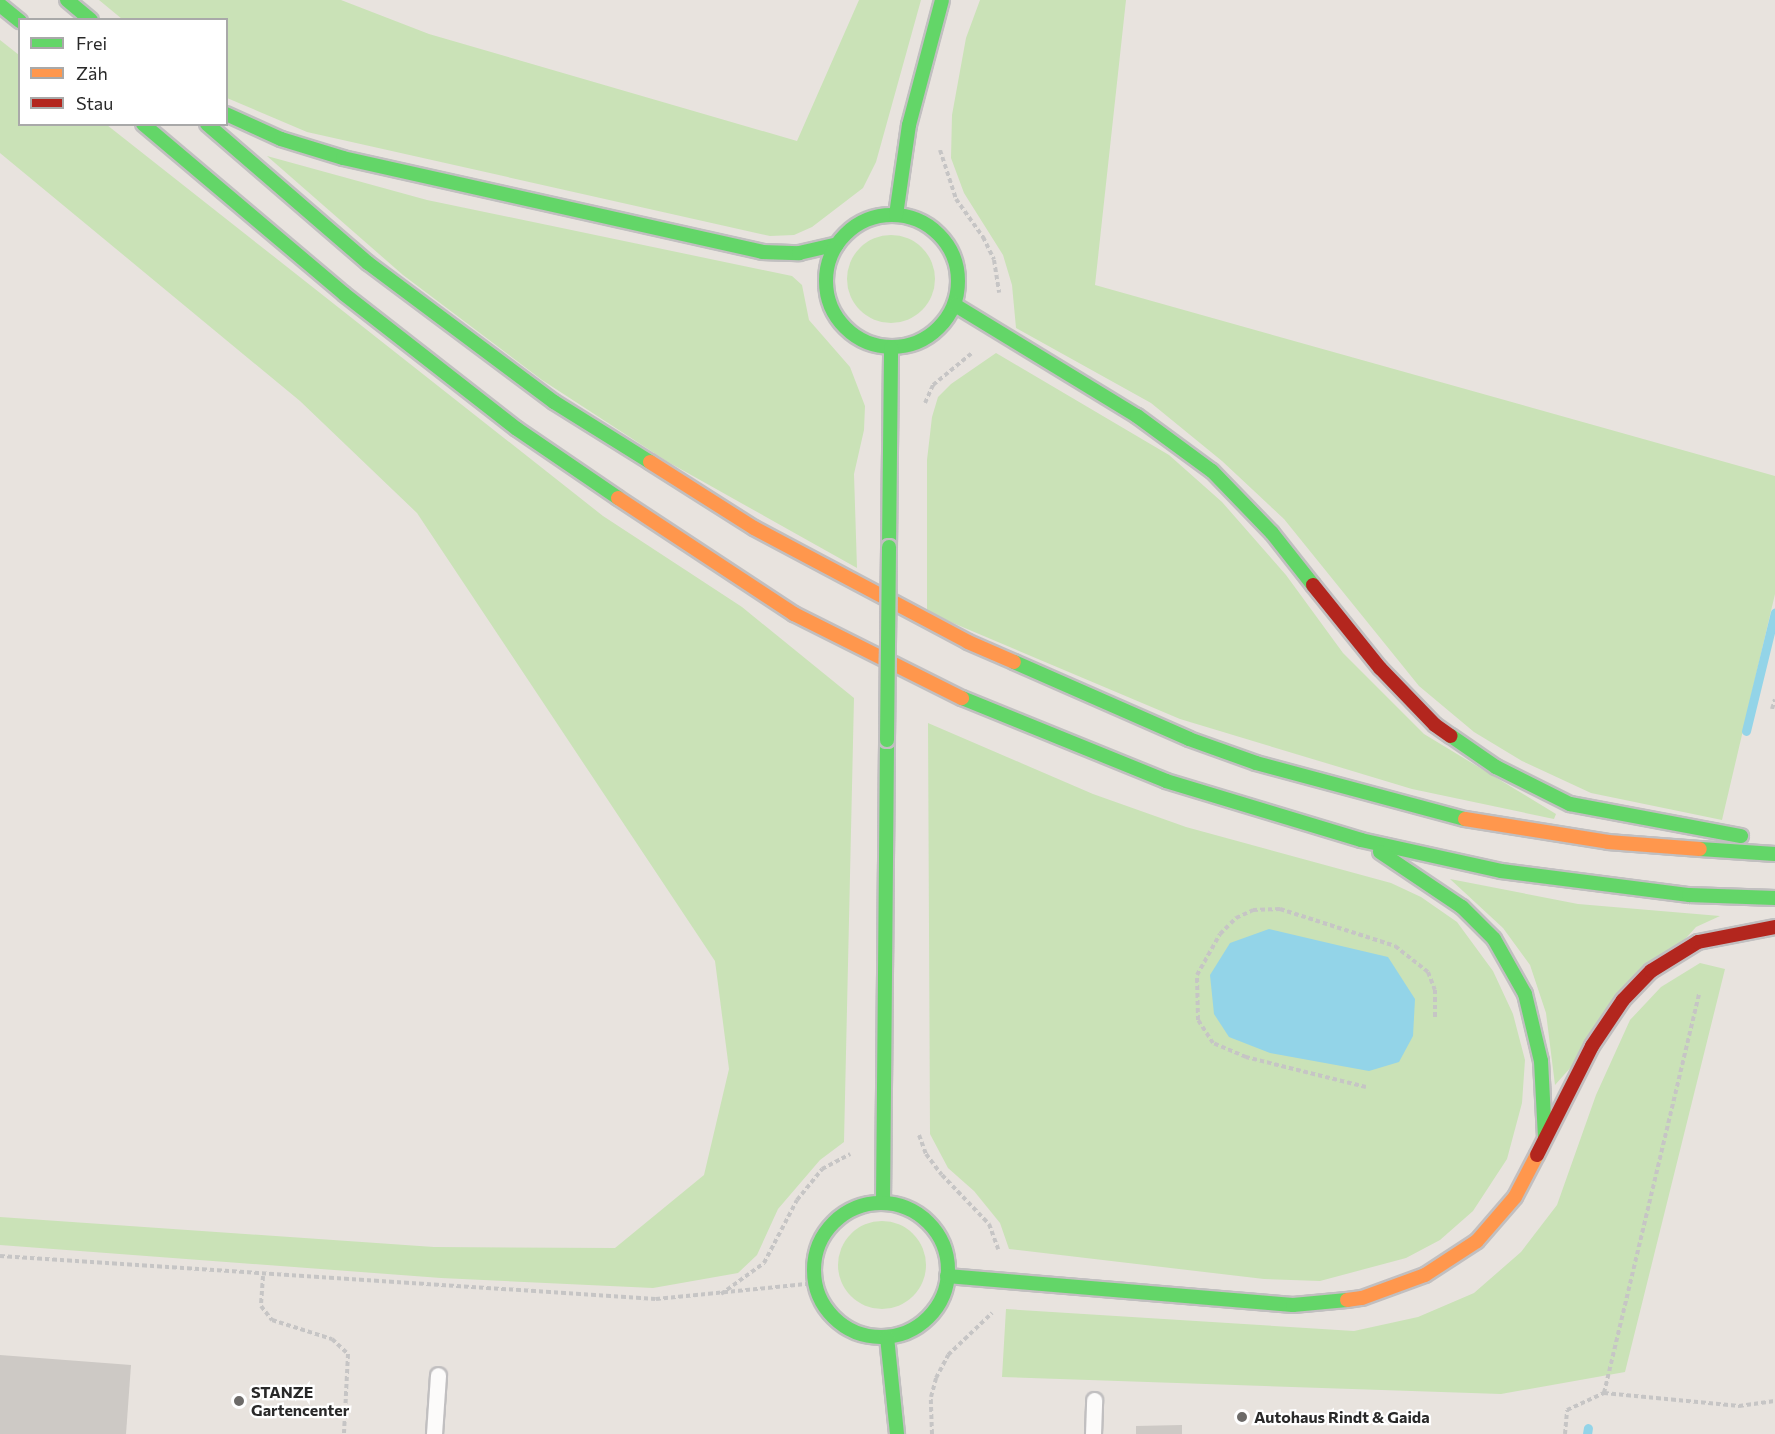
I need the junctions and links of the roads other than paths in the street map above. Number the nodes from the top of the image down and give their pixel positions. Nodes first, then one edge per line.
1 (67, 0) edge
2 (942, 0) edge
3 (0, 5) edge
4 (89, 18) edge
5 (18, 19) edge
6 (228, 115) edge
7 (144, 126) edge
8 (209, 126) edge
9 (896, 215) junction
10 (837, 244) junction
11 (955, 305) junction
12 (891, 348) junction
13 (1361, 840) junction
14 (1775, 844) edge
15 (1775, 854) edge
16 (1775, 898) edge
17 (1775, 927) edge
18 (1545, 1140) junction
19 (883, 1203) junction
20 (947, 1276) junction
21 (887, 1336) junction
22 (438, 1375) dead end
23 (1094, 1400) dead end
24 (434, 1434) edge
25 (897, 1434) edge
26 (1094, 1434) edge

1 - 4 main road
2 - 9 main road
3 - 5 main road
6 - 10 main road
7 - 13 main road
8 - 15 main road
9 - 10 main road
9 - 11 main road
10 - 12 main road
11 - 12 main road
11 - 14 main road
12 - 19 main road, bridge
13 - 16 main road
13 - 18 main road
17 - 18 main road
18 - 20 main road
19 - 20 main road
19 - 21 main road
20 - 21 main road
21 - 25 main road
22 - 24 lane
23 - 26 lane

